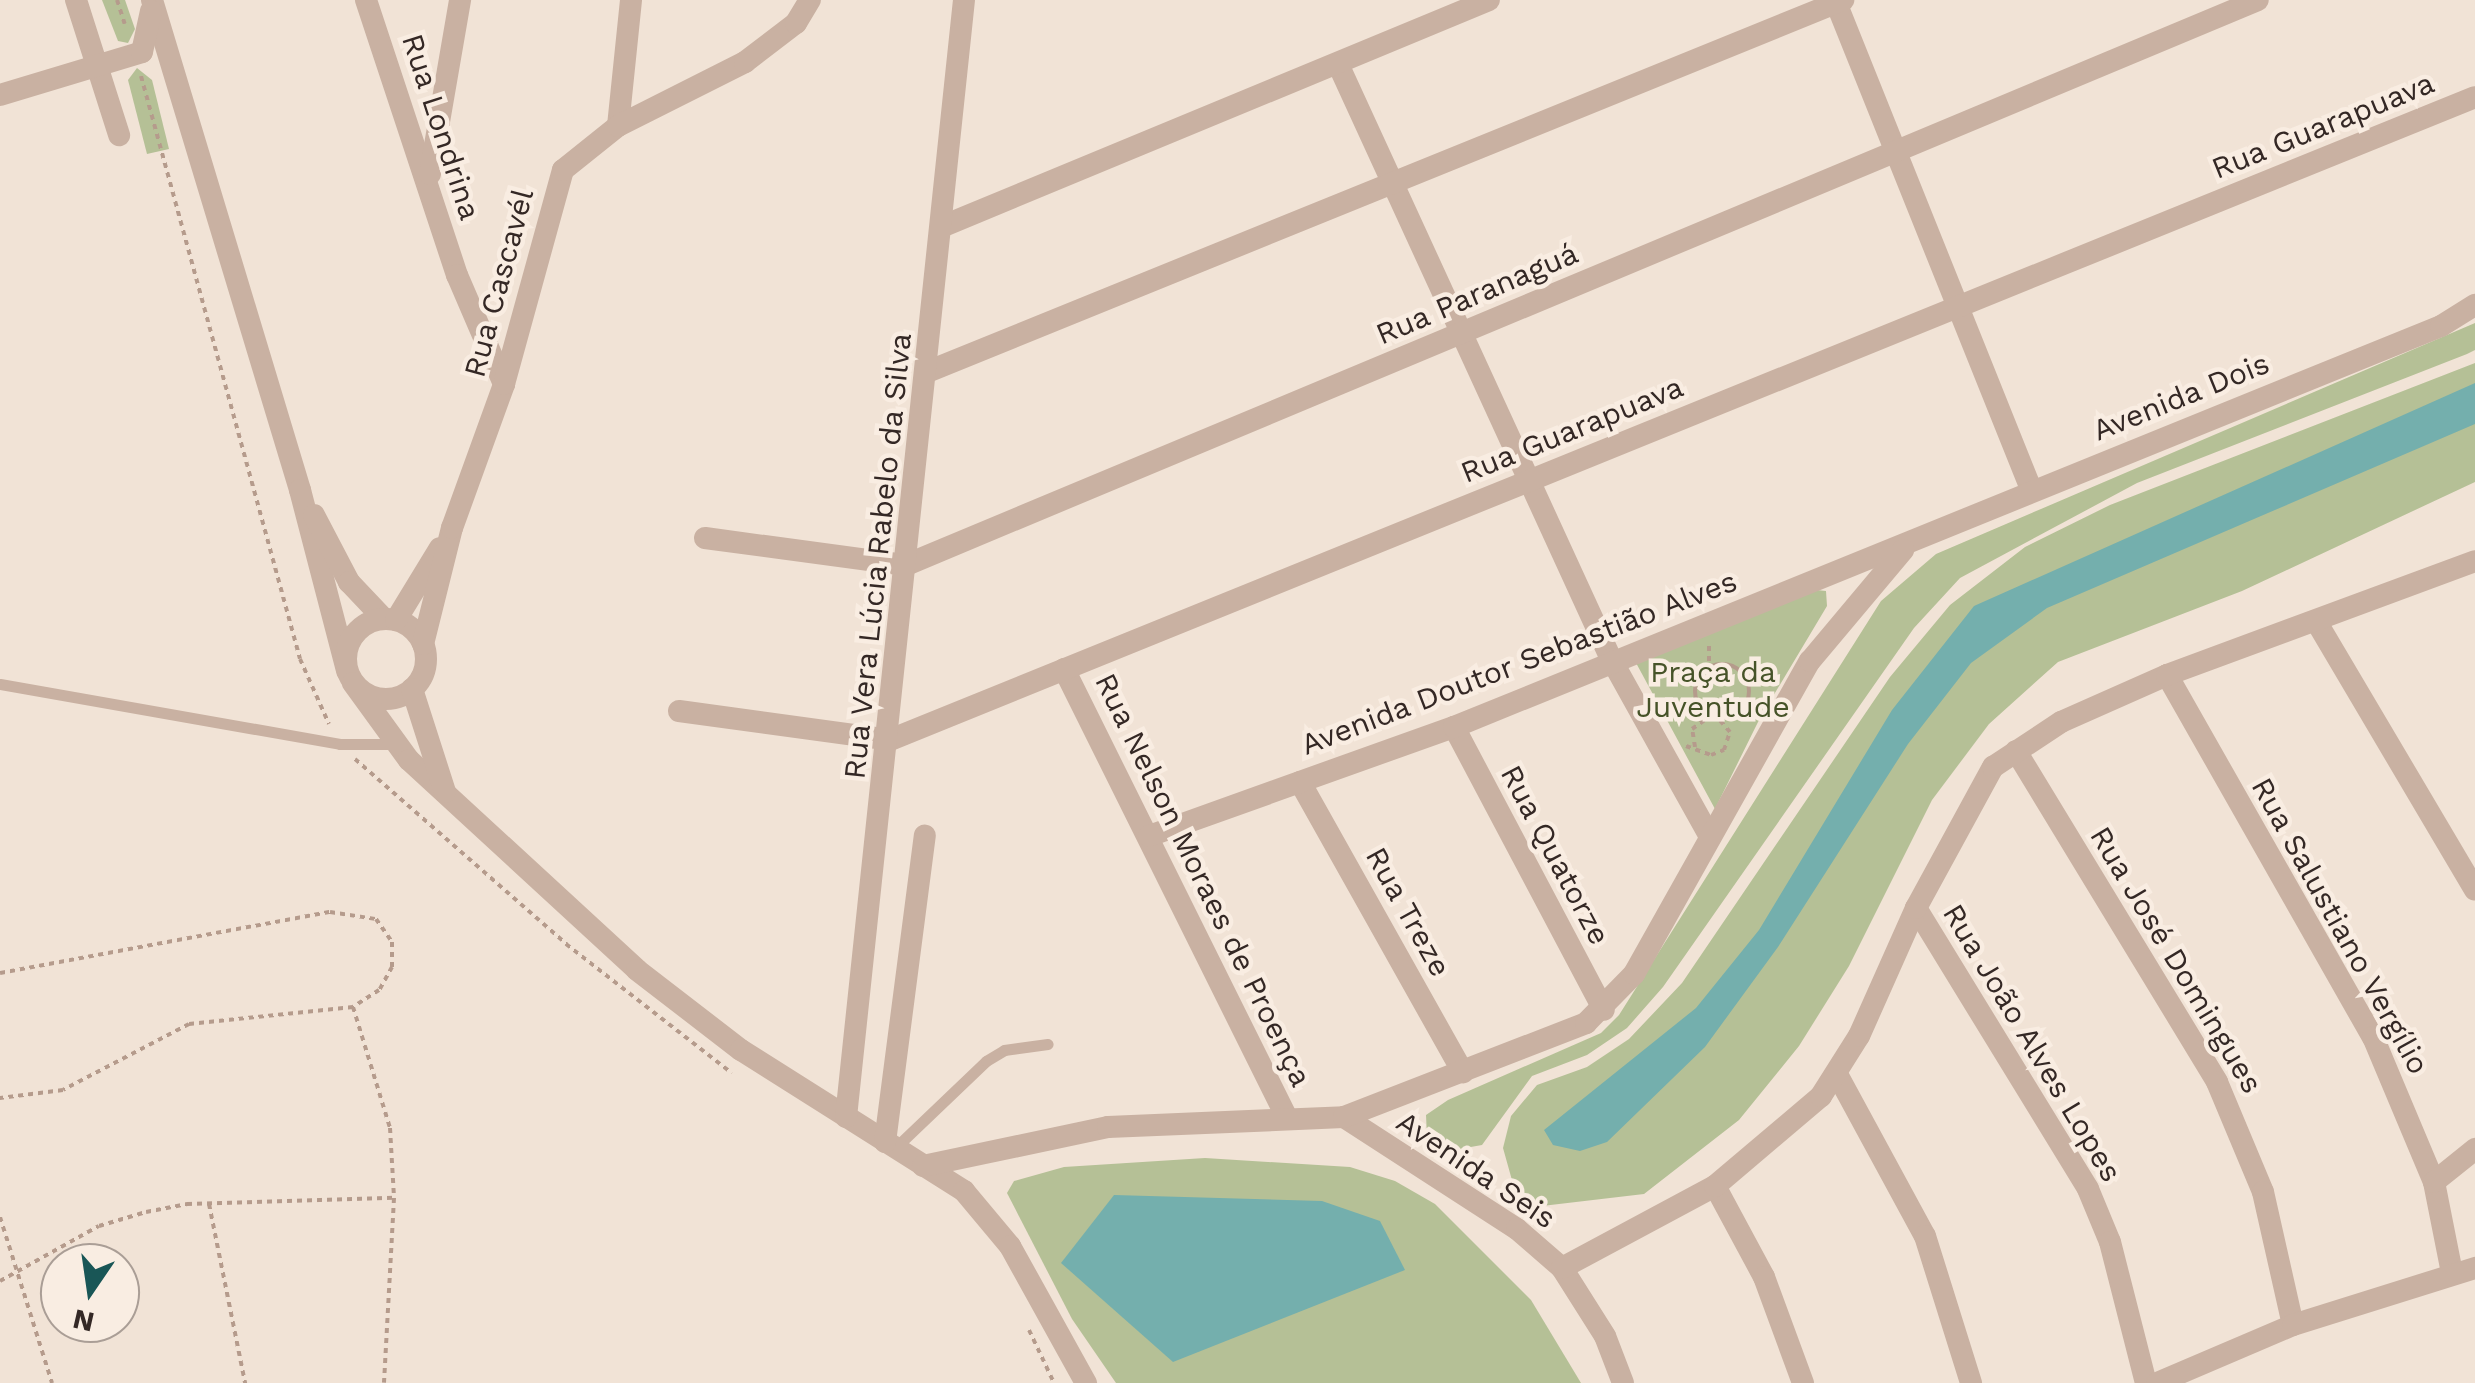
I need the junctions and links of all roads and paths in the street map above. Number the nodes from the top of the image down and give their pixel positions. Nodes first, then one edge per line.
1 (76, 0) edge
2 (117, 0) edge
3 (152, 0) edge
4 (366, 0) edge
5 (460, 0) edge
6 (632, 0) edge
7 (810, 0) edge
8 (964, 0) edge
9 (1490, 0) edge
10 (2258, 0) edge
11 (1838, 1) edge
12 (797, 11) edge
13 (138, 53) junction
14 (1338, 64) junction
15 (98, 67) junction
16 (0, 96) edge
17 (2475, 97) edge
18 (182, 113) junction
19 (618, 126) junction
20 (119, 135) dead end
21 (1896, 152) junction
22 (430, 178) junction
23 (1388, 182) junction
24 (942, 227) junction
25 (1958, 304) junction
26 (2475, 305) edge
27 (1459, 334) junction
28 (927, 372) junction
29 (504, 384) junction
30 (1526, 481) junction
31 (2032, 489) junction
32 (300, 490) junction
33 (452, 528) junction
34 (705, 538) dead end
35 (1909, 544) junction
36 (2475, 561) edge
37 (906, 565) junction
38 (390, 620) junction
39 (2316, 622) junction
40 (1709, 632) dead end
41 (423, 644) junction
42 (1610, 660) junction
43 (1709, 668) junction
44 (1064, 670) junction
45 (2166, 675) junction
46 (350, 677) junction
47 (0, 684) edge
48 (412, 690) junction
49 (1744, 707) junction
50 (679, 711) dead end
51 (1718, 718) junction
52 (1760, 718) dead end
53 (1454, 727) junction
54 (890, 740) junction
55 (340, 744) junction
56 (395, 744) junction
57 (1681, 746) dead end
58 (1695, 747) junction
59 (2016, 750) junction
60 (1300, 782) junction
61 (444, 792) junction
62 (925, 836) dead end
63 (1150, 836) junction
64 (1710, 838) junction
65 (2475, 890) edge
66 (1916, 908) junction
67 (0, 973) edge
68 (353, 1007) junction
69 (1604, 1010) junction
70 (1048, 1044) dead end
71 (1463, 1072) junction
72 (1838, 1076) junction
73 (744, 1080) dead end
74 (0, 1098) edge
75 (846, 1117) junction
76 (1344, 1117) junction
77 (1288, 1118) junction
78 (890, 1145) junction
79 (2475, 1148) edge
80 (923, 1166) junction
81 (2434, 1182) junction
82 (1715, 1186) junction
83 (394, 1198) junction
84 (210, 1204) junction
85 (0, 1216) edge
86 (16, 1268) junction
87 (1562, 1268) junction
88 (2464, 1270) edge
89 (0, 1281) edge
90 (1022, 1315) dead end
91 (2292, 1325) junction
92 (52, 1383) edge
93 (245, 1383) edge
94 (384, 1383) edge
95 (1054, 1383) edge
96 (1086, 1383) edge
97 (1623, 1383) edge
98 (1803, 1383) edge
99 (1971, 1383) edge
100 (2146, 1383) edge
101 (2157, 1383) edge

1 - 15 street
2 - 13 path
3 - 13 street
3 - 18 street
4 - 22 street, Rua Londrina
5 - 22 street
6 - 19 street
7 - 12 street, Rua Cascavél
8 - 24 street, Rua Vera Lúcia Rabelo da Silva
9 - 14 street
10 - 21 street, Rua Paranaguá
11 - 21 street
11 - 23 street
12 - 19 street, Rua Cascavél
13 - 15 street
13 - 18 street
13 - 55 path
14 - 23 street
14 - 24 street
15 - 16 street
15 - 20 street
17 - 25 street, Rua Guarapuava
18 - 32 street
19 - 29 street, Rua Cascavél
21 - 25 street
21 - 27 street, Rua Paranaguá
22 - 29 street, Rua Londrina
23 - 27 street
23 - 28 street
24 - 28 street, Rua Vera Lúcia Rabelo da Silva
25 - 30 street, Rua Guarapuava
25 - 31 street
26 - 31 street, Avenida Dois
27 - 30 street
27 - 37 street, Rua Paranaguá
28 - 37 street, Rua Vera Lúcia Rabelo da Silva
29 - 33 street, Rua Cascavél
30 - 42 street
30 - 44 street, Rua Guarapuava
31 - 35 street, Avenida Dois
32 - 38 street
32 - 46 street
33 - 38 street, Rua Cascavél
33 - 41 street, Rua Cascavél
34 - 37 street
35 - 42 street, Avenida Doutor Sebastião Alves
35 - 64 street
36 - 39 street
37 - 54 street, Rua Vera Lúcia Rabelo da Silva
38 - 41 street
38 - 46 street
39 - 45 street
39 - 65 street
40 - 43 path
41 - 48 street
42 - 53 street, Avenida Doutor Sebastião Alves
42 - 64 street
43 - 49 path
43 - 51 path
44 - 54 street, Rua Guarapuava
44 - 63 street, Rua Nelson Moraes de Proença
45 - 59 street
45 - 81 street, Rua Salustiano Vergílio
46 - 48 street
46 - 56 street
47 - 55 lane
48 - 61 street
49 - 51 path
49 - 52 path
50 - 54 street, Rua Guarapuava
51 - 58 path
51 - 58 path
53 - 60 street, Avenida Doutor Sebastião Alves
53 - 69 street, Rua Quatorze
54 - 75 street, Rua Vera Lúcia Rabelo da Silva
55 - 56 lane
55 - 73 path
56 - 61 street
57 - 58 path
59 - 66 street
59 - 91 street, Rua José Domingues
60 - 63 street, Avenida Doutor Sebastião Alves
60 - 71 street, Rua Treze
61 - 75 street
62 - 78 street
63 - 77 street, Rua Nelson Moraes de Proença
64 - 69 street
66 - 72 street
66 - 100 street, Rua João Alves Lopes
67 - 68 path
68 - 74 path
68 - 83 path
69 - 71 street
70 - 78 lane
71 - 76 street
72 - 82 street
72 - 99 street
75 - 78 street
76 - 77 street
76 - 87 street, Avenida Seis
77 - 80 street
78 - 80 street
79 - 81 street
80 - 96 street
81 - 88 street, Rua Salustiano Vergílio
82 - 87 street
82 - 98 street
83 - 84 path
83 - 94 path
84 - 86 path
84 - 93 path
85 - 86 path
86 - 89 path
86 - 92 path
87 - 97 street, Avenida Seis
88 - 91 street
90 - 95 path
91 - 101 street

